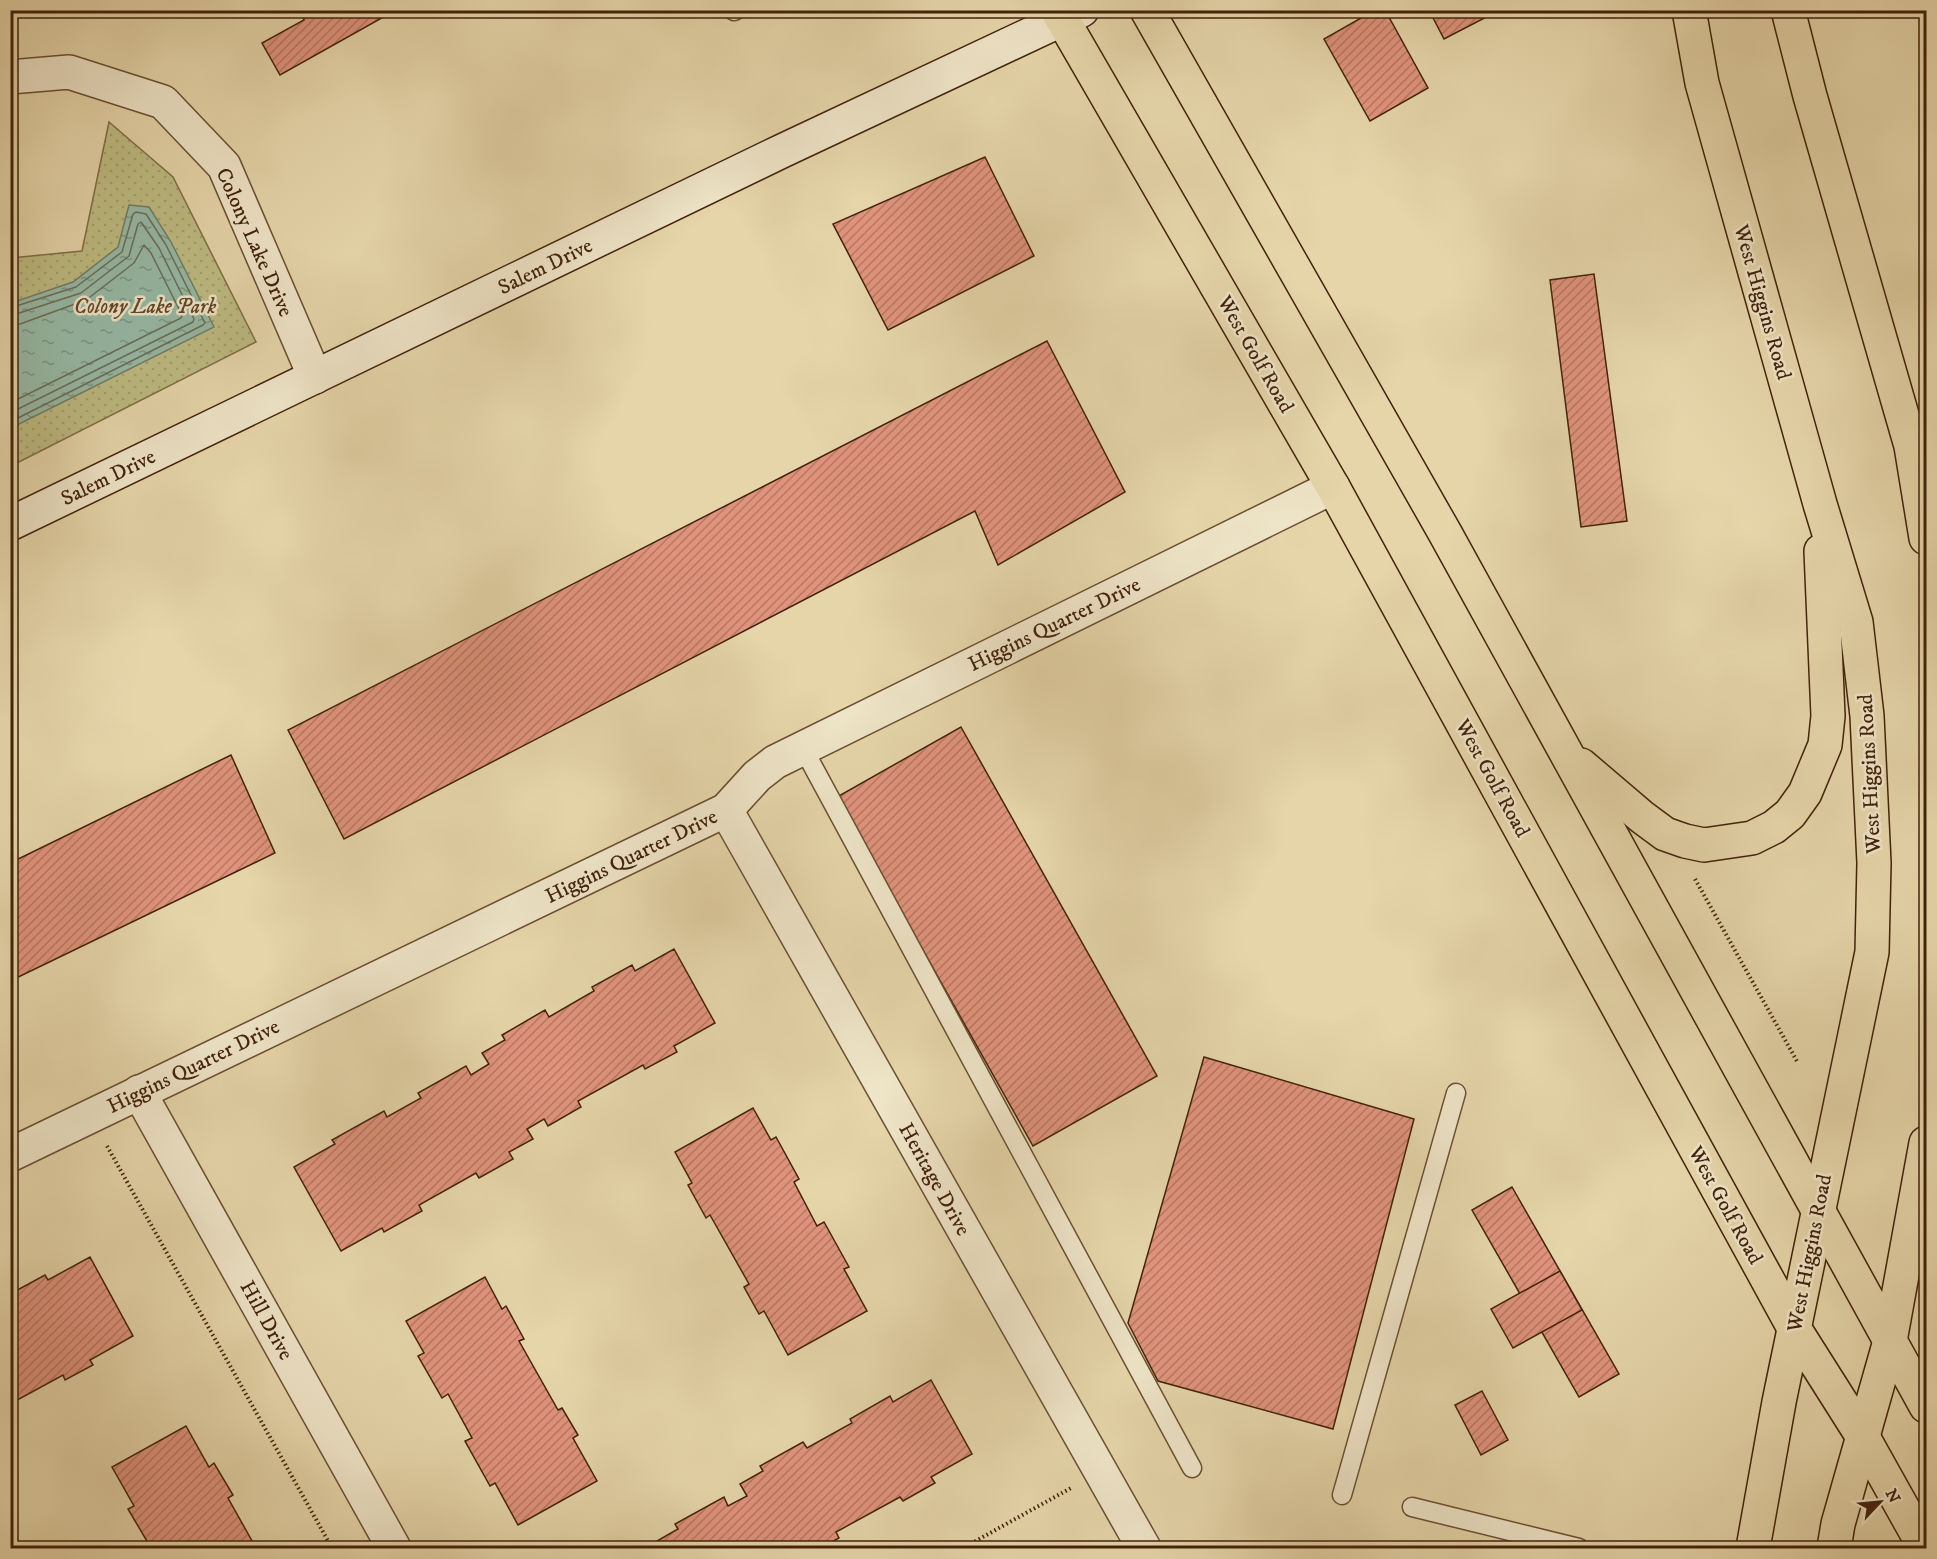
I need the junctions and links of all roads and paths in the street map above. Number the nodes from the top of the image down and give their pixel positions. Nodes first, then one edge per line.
1 (1147, 10) edge
2 (1689, 10) edge
3 (1788, 10) edge
4 (1067, 14) edge
5 (10, 77) edge
6 (315, 377) junction
7 (1333, 487) junction
8 (1820, 504) junction
9 (10, 524) edge
10 (1926, 538) edge
11 (804, 748) junction
12 (1564, 749) junction
13 (726, 810) junction
14 (1695, 879) dead end
15 (1798, 1063) dead end
16 (139, 1092) junction
17 (1456, 1093) dead end
18 (90, 1116) junction
19 (1926, 1143) edge
20 (10, 1155) edge
21 (1818, 1210) junction
22 (1794, 1328) junction
23 (1890, 1341) junction
24 (1926, 1406) edge
25 (1863, 1437) junction
26 (1192, 1468) dead end
27 (1101, 1472) junction
28 (1342, 1495) dead end
29 (1412, 1507) dead end
30 (332, 1548) edge
31 (394, 1548) edge
32 (963, 1548) edge
33 (1144, 1548) edge
34 (1579, 1548) edge
35 (1753, 1548) edge
36 (1834, 1548) edge
37 (1925, 1548) edge

1 - 12 main road
2 - 8 main road, West Higgins Road
3 - 10 main road
4 - 6 street, Salem Drive
4 - 7 main road, West Golf Road
5 - 6 street, Colony Lake Drive
6 - 9 street, Salem Drive
7 - 11 street, Higgins Quarter Drive
7 - 22 main road, West Golf Road
8 - 12 main road
8 - 21 main road, West Higgins Road
11 - 13 street, Higgins Quarter Drive
11 - 26 lane
12 - 21 main road
13 - 16 street, Higgins Quarter Drive
13 - 27 street, Heritage Drive
14 - 15 path
16 - 18 street, Higgins Quarter Drive
16 - 31 street, Hill Drive
17 - 28 lane
18 - 20 street, Higgins Quarter Drive
18 - 30 path
19 - 23 main road
21 - 22 main road, West Higgins Road
21 - 23 main road
22 - 25 main road, West Golf Road
22 - 35 main road, West Higgins Road
23 - 24 main road
23 - 25 main road
25 - 36 main road
25 - 37 main road, West Golf Road
27 - 32 path
27 - 33 street, Heritage Drive
29 - 34 lane

